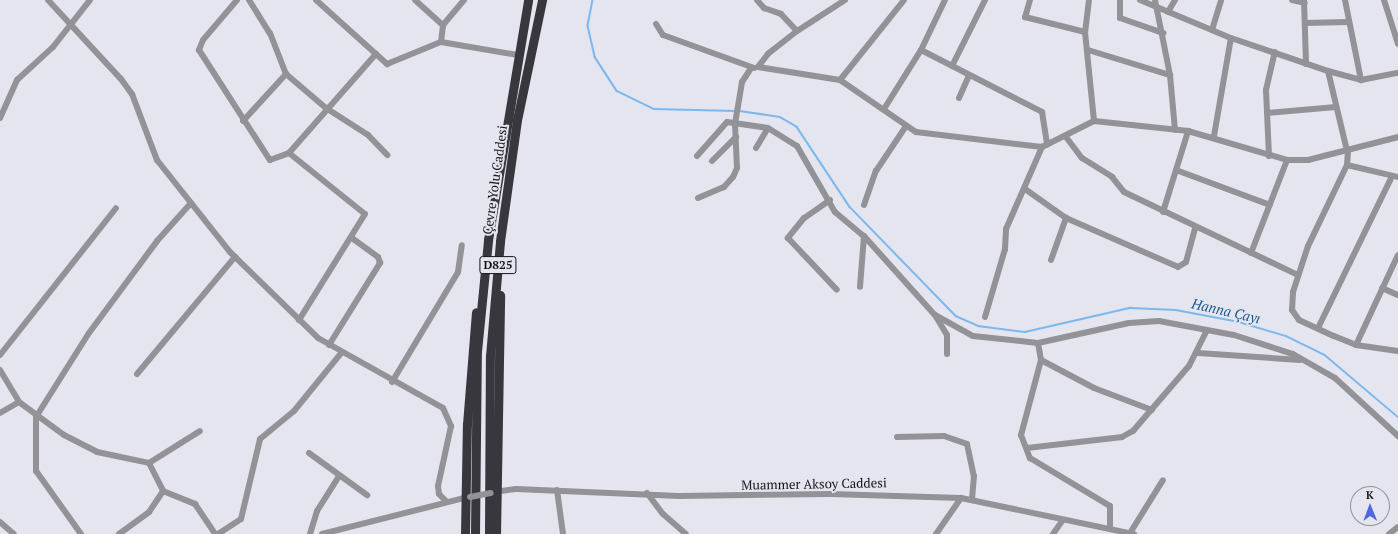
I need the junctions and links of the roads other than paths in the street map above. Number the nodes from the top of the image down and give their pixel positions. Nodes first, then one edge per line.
1 (48, 0) edge
2 (90, 0) edge
3 (237, 0) edge
4 (249, 0) edge
5 (316, 0) edge
6 (415, 0) edge
7 (464, 0) edge
8 (528, 0) edge
9 (542, 0) edge
10 (757, 0) edge
11 (845, 0) edge
12 (904, 0) edge
13 (945, 0) edge
14 (985, 0) edge
15 (1030, 0) edge
16 (1089, 0) edge
17 (1120, 0) edge
18 (1140, 0) edge
19 (1155, 0) edge
20 (1175, 0) edge
21 (1221, 0) edge
22 (1292, 0) edge
23 (1344, 0) edge
24 (1384, 0) edge
25 (1304, 2) edge
26 (1157, 8) junction
27 (1168, 12) junction
28 (1348, 22) junction
29 (1305, 23) junction
30 (71, 24) junction
31 (656, 24) dead end
32 (443, 25) junction
33 (1395, 25) edge
34 (1212, 30) junction
35 (797, 31) junction
36 (1085, 32) junction
37 (1163, 33) junction
38 (1231, 38) junction
39 (441, 42) junction
40 (1398, 44) edge
41 (921, 50) junction
42 (1088, 50) junction
43 (1275, 52) junction
44 (376, 54) junction
45 (518, 55) junction
46 (1306, 64) junction
47 (952, 66) junction
48 (755, 68) junction
49 (1328, 72) junction
50 (1398, 73) edge
51 (286, 74) junction
52 (1170, 75) junction
53 (969, 76) junction
54 (840, 80) junction
55 (1361, 80) junction
56 (959, 98) dead end
57 (1336, 107) junction
58 (328, 109) junction
59 (884, 109) junction
60 (1267, 113) junction
61 (0, 118) edge
62 (244, 121) junction
63 (1094, 121) junction
64 (735, 124) junction
65 (906, 126) junction
66 (768, 128) junction
67 (1175, 130) junction
68 (1188, 131) junction
69 (1214, 136) junction
70 (736, 137) junction
71 (1066, 137) junction
72 (1398, 137) edge
73 (1045, 146) junction
74 (756, 148) dead end
75 (1348, 151) junction
76 (289, 153) junction
77 (388, 155) dead end
78 (697, 156) dead end
79 (1269, 156) junction
80 (1287, 160) junction
81 (712, 161) dead end
82 (1347, 165) junction
83 (1176, 170) junction
84 (1395, 177) edge
85 (1026, 190) junction
86 (698, 198) dead end
87 (830, 200) junction
88 (190, 203) junction
89 (864, 205) dead end
90 (1270, 205) junction
91 (116, 208) dead end
92 (1163, 212) junction
93 (1066, 218) junction
94 (1195, 228) junction
95 (864, 236) junction
96 (353, 239) junction
97 (488, 240) junction
98 (500, 241) junction
99 (462, 244) dead end
100 (1251, 253) junction
101 (1398, 255) edge
102 (235, 257) junction
103 (1051, 260) dead end
104 (1298, 275) junction
105 (860, 287) dead end
106 (1382, 288) junction
107 (837, 290) dead end
108 (1398, 295) edge
109 (935, 315) junction
110 (985, 317) dead end
111 (299, 320) junction
112 (1318, 328) junction
113 (1207, 330) junction
114 (1038, 343) junction
115 (329, 345) junction
116 (1356, 345) junction
117 (1398, 351) edge
118 (342, 352) junction
119 (1198, 353) junction
120 (947, 354) dead end
121 (0, 355) edge
122 (1041, 360) junction
123 (1301, 360) junction
124 (0, 370) edge
125 (137, 374) dead end
126 (392, 382) junction
127 (19, 402) junction
128 (1152, 410) junction
129 (0, 413) edge
130 (36, 417) junction
131 (200, 431) dead end
132 (1398, 436) edge
133 (897, 437) dead end
134 (1027, 448) junction
135 (309, 454) dead end
136 (149, 463) junction
137 (339, 476) junction
138 (1163, 480) dead end
139 (557, 490) junction
140 (163, 491) junction
141 (493, 492) junction
142 (647, 493) junction
143 (367, 495) dead end
144 (467, 498) junction
145 (961, 498) junction
146 (972, 499) junction
147 (447, 502) junction
148 (1062, 521) junction
149 (0, 522) edge
150 (1398, 527) edge
151 (1110, 529) junction
152 (14, 534) edge
153 (81, 534) edge
154 (119, 534) edge
155 (217, 534) edge
156 (310, 534) edge
157 (322, 534) edge
158 (465, 534) edge
159 (475, 534) edge
160 (489, 534) edge
161 (496, 534) edge
162 (563, 534) edge
163 (686, 534) edge
164 (936, 534) edge
165 (1053, 534) edge
166 (1132, 534) edge
167 (1389, 534) edge

1 - 30 street
2 - 30 street
3 - 62 street
4 - 51 street
5 - 44 street
6 - 32 street
7 - 32 street
8 - 45 highway, Çevre Yolu Caddesi / D825
9 - 98 highway, Çevre Yolu Caddesi / D825
10 - 35 street
11 - 35 street
12 - 54 street
13 - 41 street
14 - 47 street
15 - 36 street
16 - 36 street
17 - 37 street
18 - 26 street
19 - 26 street
20 - 27 street
21 - 34 street
22 - 25 street
23 - 28 street
24 - 33 street
25 - 29 street
26 - 27 street
26 - 37 street
27 - 34 street
28 - 29 street
28 - 55 street
29 - 46 street
30 - 61 street
30 - 88 street
31 - 48 street
32 - 39 street
33 - 40 street
34 - 38 street
35 - 48 street
36 - 42 street
37 - 52 street
38 - 43 street
38 - 69 street
39 - 44 street
39 - 45 street
41 - 47 street
41 - 59 street
42 - 52 street
42 - 63 street
43 - 46 street
43 - 60 street
44 - 58 street
45 - 97 highway, Çevre Yolu Caddesi / D825
46 - 49 street
47 - 53 street
48 - 54 street
48 - 64 street
49 - 55 street
49 - 57 street
50 - 55 street
51 - 58 street
51 - 62 street
52 - 67 street
53 - 56 street
53 - 73 street
54 - 59 street
57 - 60 street
57 - 75 street
58 - 76 street
58 - 77 street
59 - 65 street
60 - 79 street
62 - 76 street
63 - 67 street
63 - 71 street
64 - 66 street
64 - 70 street
64 - 78 street
65 - 73 street
65 - 89 street
66 - 74 street
66 - 87 street
67 - 68 street
68 - 69 street
68 - 83 street
69 - 79 street
70 - 81 street
70 - 86 street
71 - 73 street
71 - 92 street
72 - 75 street
73 - 85 street
75 - 80 street
75 - 82 street
76 - 96 street
79 - 80 street
80 - 90 street
82 - 84 street
82 - 104 street
83 - 90 street
83 - 92 street
84 - 112 street
85 - 93 street
85 - 110 street
87 - 95 street
87 - 107 street
88 - 102 street
88 - 130 street
90 - 100 street
91 - 121 street
92 - 94 street
93 - 94 street
93 - 103 street
94 - 100 street
95 - 105 street
95 - 109 street
96 - 111 street
96 - 115 street
97 - 144 highway
97 - 159 highway, Çevre Yolu Caddesi / D825
98 - 141 highway
98 - 160 highway, Çevre Yolu Caddesi / D825
99 - 126 street
100 - 104 street
101 - 106 street
102 - 111 street
102 - 125 street
104 - 112 street
106 - 108 street
106 - 116 street
109 - 114 street
109 - 120 street
111 - 115 street
112 - 116 street
113 - 114 street
113 - 119 street
113 - 123 street
114 - 122 street
115 - 118 street
116 - 117 street
118 - 126 street
118 - 155 street
119 - 123 street
119 - 128 street
122 - 128 street
122 - 134 street
123 - 132 street
124 - 127 street
126 - 147 street
127 - 129 street
127 - 130 street
128 - 134 street
130 - 136 street
130 - 153 street
131 - 136 street
133 - 146 street
134 - 151 street
135 - 137 street
136 - 140 street
137 - 143 street
137 - 156 street
138 - 166 street
139 - 141 street, Muammer Aksoy Caddesi
139 - 142 street, Muammer Aksoy Caddesi
139 - 162 street
140 - 154 street
140 - 155 street
141 - 144 street, Muammer Aksoy Caddesi, bridge
141 - 161 highway
142 - 145 street, Muammer Aksoy Caddesi
142 - 163 street
144 - 147 street, Muammer Aksoy Caddesi
144 - 158 highway
145 - 146 street, Muammer Aksoy Caddesi
145 - 164 street
146 - 148 street, Muammer Aksoy Caddesi
147 - 157 street, Muammer Aksoy Caddesi
148 - 151 street, Muammer Aksoy Caddesi
148 - 165 street
149 - 152 street
150 - 167 street
151 - 166 street, Muammer Aksoy Caddesi

